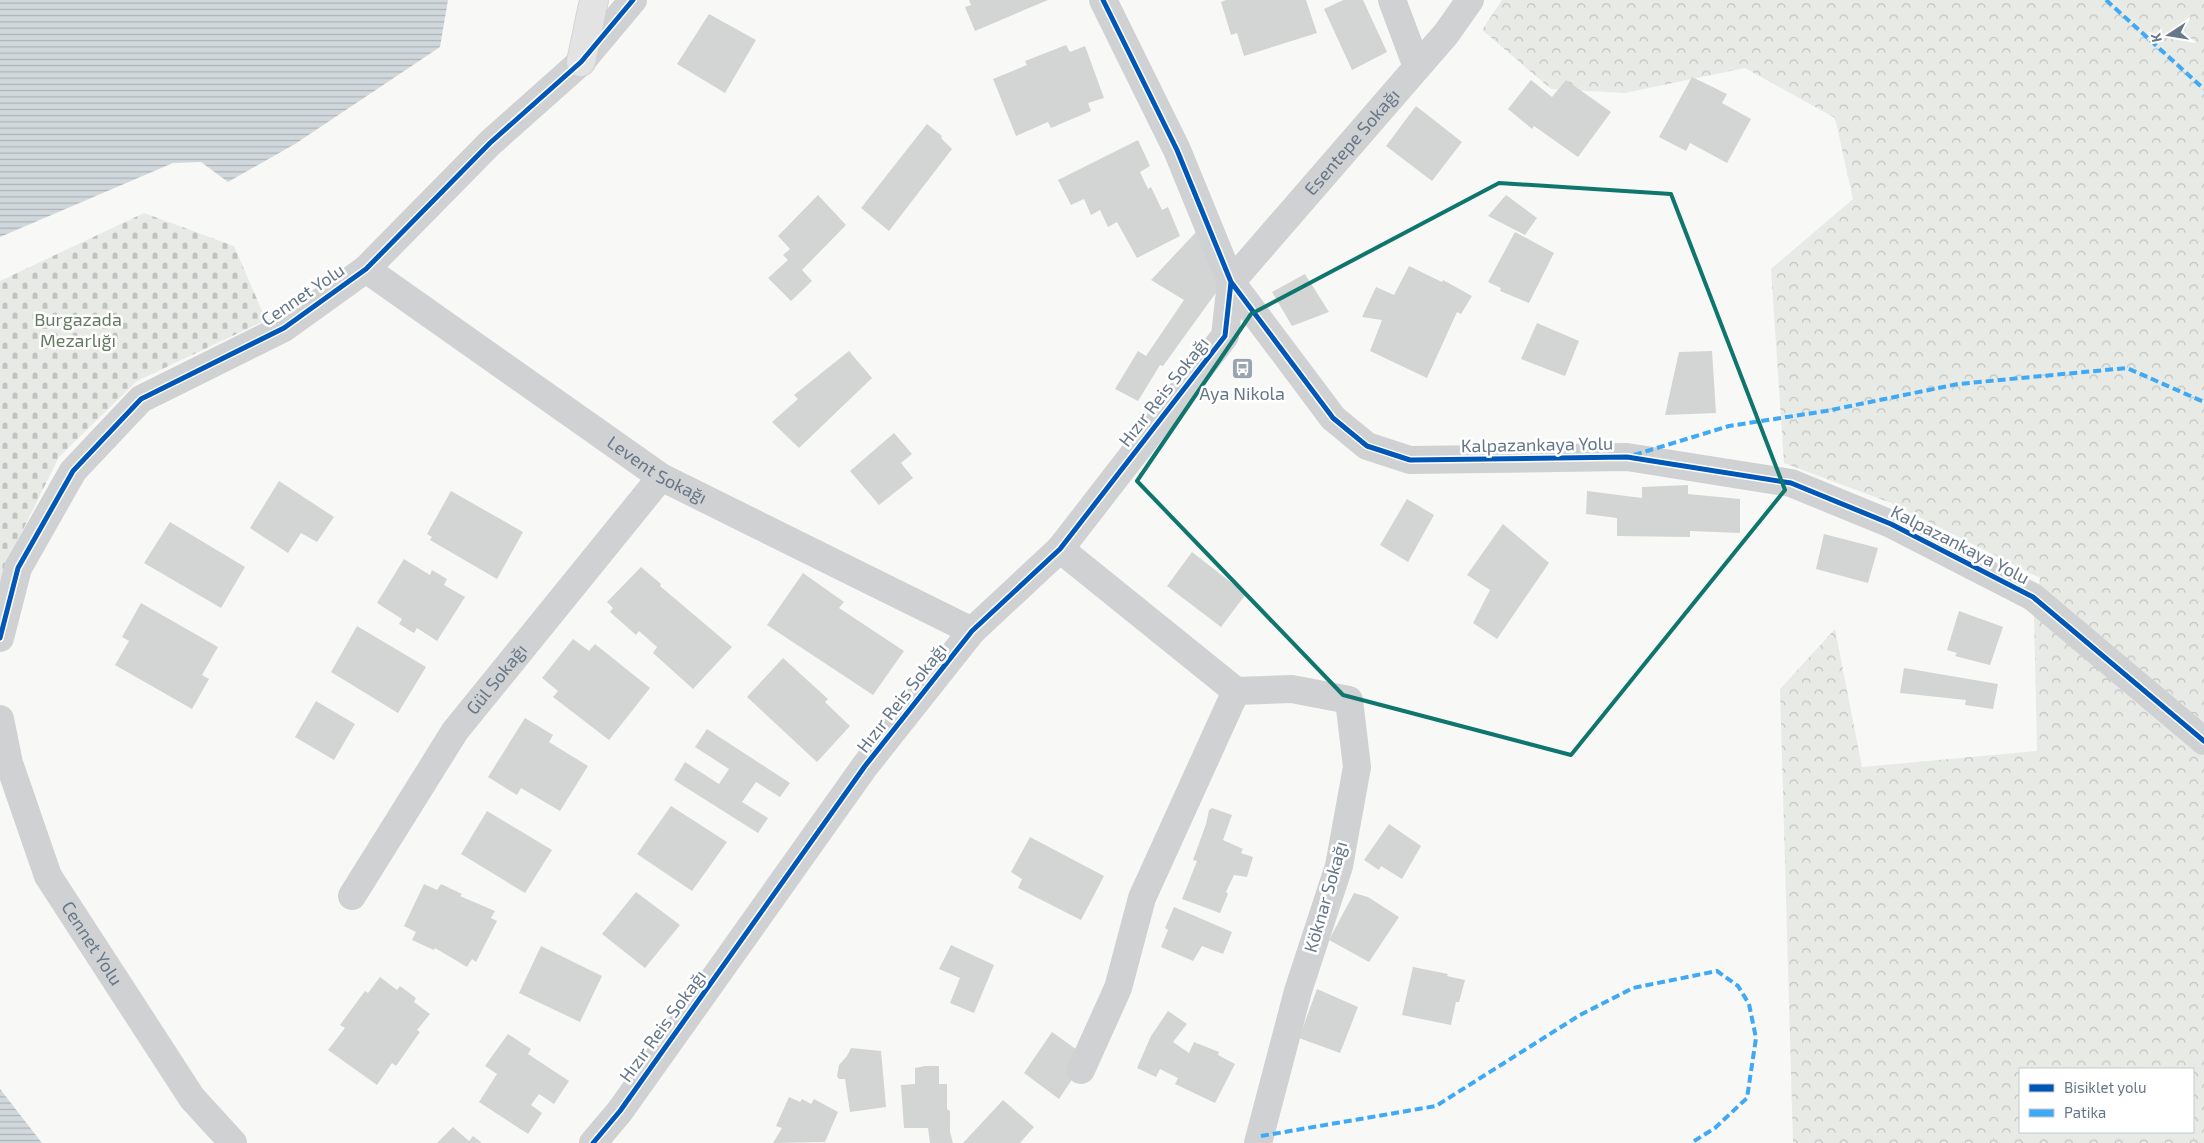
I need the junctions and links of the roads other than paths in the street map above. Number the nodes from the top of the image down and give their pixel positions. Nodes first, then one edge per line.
1 (594, 0) edge
2 (633, 0) edge
3 (1104, 0) edge
4 (1392, 0) edge
5 (1470, 0) edge
6 (581, 62) junction
7 (1418, 67) junction
8 (366, 269) junction
9 (1231, 282) junction
10 (661, 477) junction
11 (1060, 550) junction
12 (972, 632) junction
13 (0, 638) edge
14 (1236, 691) junction
15 (0, 719) edge
16 (2204, 741) edge
17 (352, 896) dead end
18 (1081, 1070) dead end
19 (233, 1143) edge
20 (594, 1143) edge
21 (1258, 1143) edge

1 - 6 street
2 - 6 street, Cennet Yolu
3 - 9 street
4 - 7 street
5 - 7 street, Esentepe Sokağı
6 - 8 street, Cennet Yolu
7 - 9 street, Esentepe Sokağı
8 - 10 street, Levent Sokağı
8 - 13 street, Cennet Yolu
9 - 11 street, Hızır Reis Sokağı
9 - 16 street, Kalpazankaya Yolu
10 - 12 street, Levent Sokağı
10 - 17 street, Gül Sokağı
11 - 12 street, Hızır Reis Sokağı
11 - 14 street
12 - 20 street, Hızır Reis Sokağı
14 - 18 street
14 - 21 street, Köknar Sokağı
15 - 19 street, Cennet Yolu

